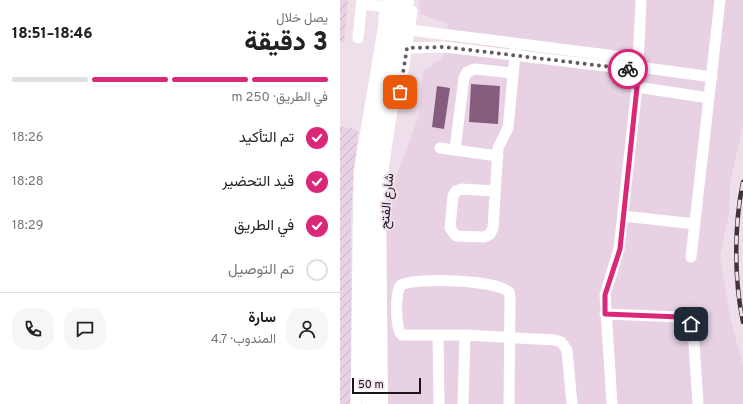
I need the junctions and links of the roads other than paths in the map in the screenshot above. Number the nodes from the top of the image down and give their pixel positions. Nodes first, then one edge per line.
1 (407, 0) edge
2 (413, 0) edge
3 (641, 0) edge
4 (720, 0) edge
5 (362, 2) edge
6 (390, 2) edge
7 (410, 30) junction
8 (424, 32) junction
9 (358, 38) dead end
10 (516, 44) junction
11 (423, 46) junction
12 (407, 48) junction
13 (515, 55) junction
14 (639, 65) junction
15 (513, 73) junction
16 (712, 77) junction
17 (637, 87) junction
18 (709, 98) junction
19 (440, 148) dead end
20 (455, 149) junction
21 (498, 156) junction
22 (495, 191) junction
23 (623, 216) junction
24 (695, 224) junction
25 (691, 257) dead end
26 (605, 314) junction
27 (438, 335) junction
28 (465, 335) junction
29 (510, 337) junction
30 (356, 404) edge
31 (369, 404) edge
32 (381, 404) edge
33 (385, 404) edge
34 (439, 404) edge
35 (463, 404) edge
36 (509, 404) edge
37 (572, 404) edge
38 (612, 404) edge
39 (698, 404) edge

1 - 32 main road
2 - 7 street, شارع الفتح
3 - 14 street
4 - 16 street
5 - 6 street
5 - 9 street
6 - 30 street, شارع الفتح
6 - 31 main road
7 - 8 street
7 - 12 street, شارع الفتح
8 - 10 street
8 - 11 street
10 - 13 street
10 - 14 street
11 - 12 street
11 - 13 street
12 - 33 street, شارع الفتح
13 - 14 street
13 - 15 street
14 - 16 street
14 - 17 street
15 - 20 street
15 - 21 street
16 - 18 street
17 - 18 street
17 - 23 street
18 - 24 street
19 - 20 street
20 - 21 street
21 - 22 street
22 - 22 street
23 - 24 street
23 - 26 street
24 - 25 street
26 - 38 street
26 - 39 street
27 - 28 street
27 - 29 street
27 - 34 street
28 - 29 street
28 - 35 street
29 - 36 street
29 - 37 street

